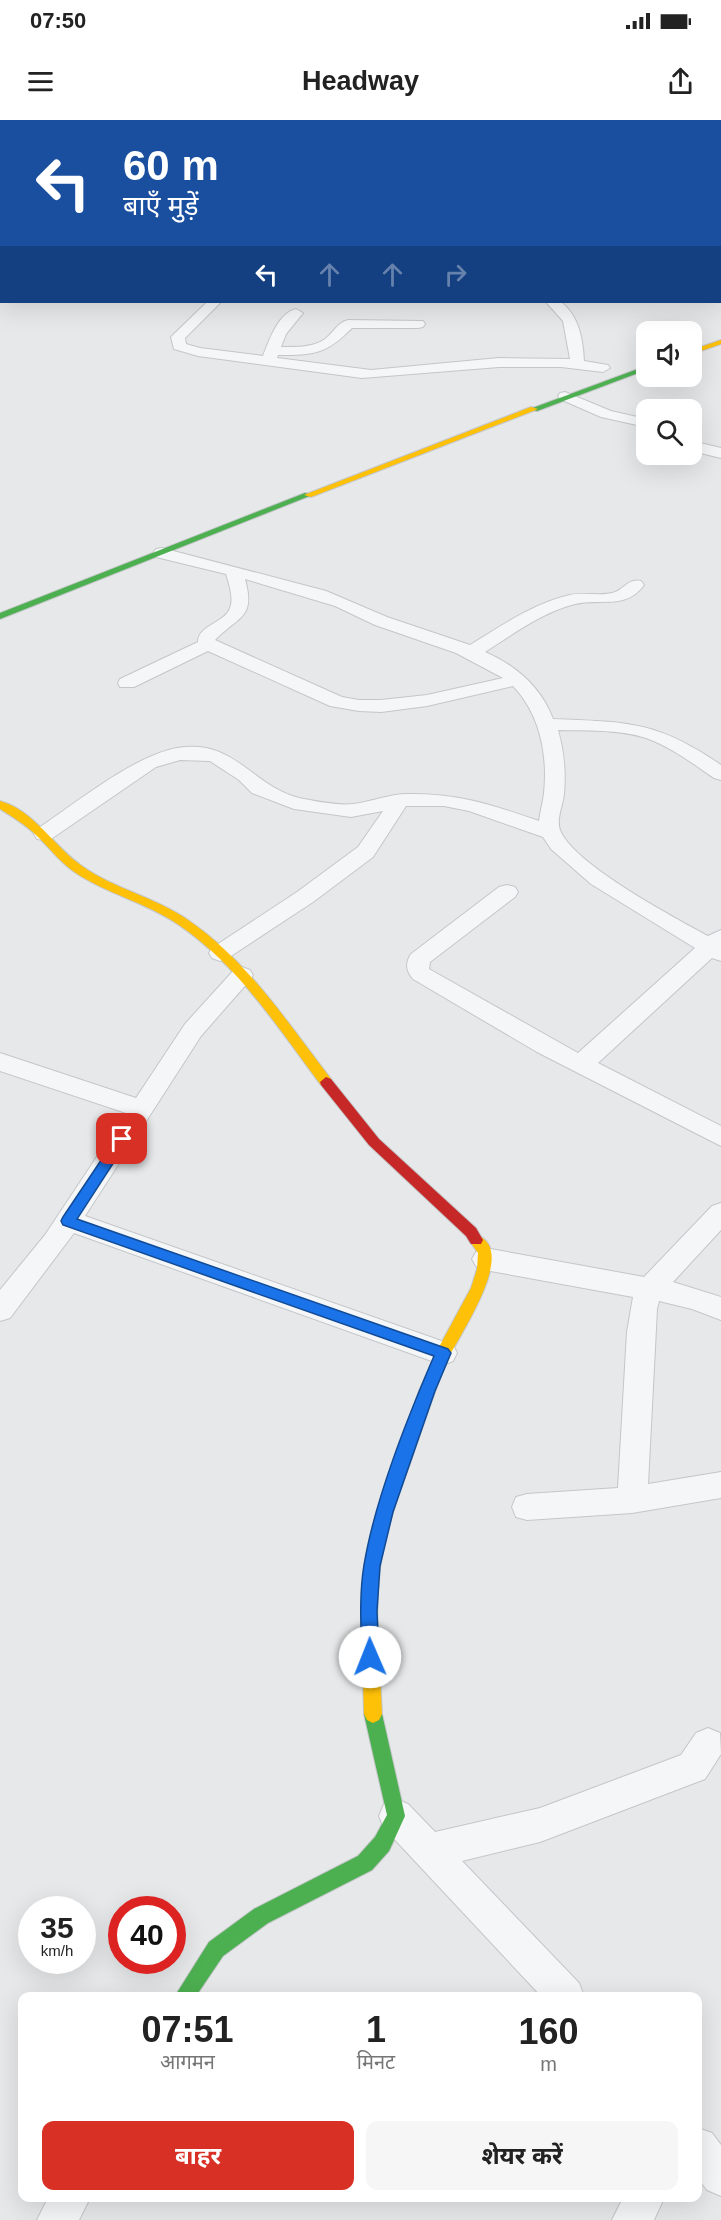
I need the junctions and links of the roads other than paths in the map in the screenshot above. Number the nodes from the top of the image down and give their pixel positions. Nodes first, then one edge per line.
1 (213, 303) edge
2 (555, 303) edge
3 (296, 313) dead end
4 (418, 324) dead end
5 (721, 329) edge
6 (702, 336) edge
7 (721, 342) edge
8 (702, 349) edge
9 (270, 356) junction
10 (636, 357) edge
11 (577, 363) junction
12 (603, 368) junction
13 (636, 371) edge
14 (562, 390) junction
15 (636, 421) edge
16 (702, 448) edge
17 (721, 453) edge
18 (162, 553) junction
19 (234, 572) junction
20 (635, 585) dead end
21 (0, 616) edge
22 (208, 644) junction
23 (471, 651) junction
24 (516, 680) junction
25 (127, 683) dead end
26 (546, 724) junction
27 (721, 774) edge
28 (399, 801) junction
29 (0, 804) edge
30 (550, 832) junction
31 (44, 834) junction
32 (507, 892) dead end
33 (717, 946) edge
34 (220, 954) junction
35 (242, 975) junction
36 (0, 1062) edge
37 (581, 1064) junction
38 (142, 1109) junction
39 (721, 1137) edge
40 (721, 1213) edge
41 (68, 1221) junction
42 (484, 1259) junction
43 (649, 1290) junction
44 (721, 1309) edge
45 (0, 1310) edge
46 (443, 1353) junction
47 (721, 1485) edge
48 (632, 1500) junction
49 (527, 1507) dead end
50 (708, 1745) dead end
51 (396, 1816) junction
52 (430, 1851) junction
53 (188, 1992) edge
54 (562, 1992) edge
55 (702, 2152) edge
56 (721, 2176) edge
57 (68, 2202) edge
58 (642, 2202) edge
59 (57, 2220) edge
60 (632, 2220) edge

1 - 9 street
2 - 11 street
3 - 9 street
4 - 9 street
5 - 6 main road
7 - 8 main road
9 - 11 street
10 - 12 main road
11 - 12 street
12 - 14 main road
13 - 14 main road
14 - 15 street
14 - 18 main road
16 - 17 street
18 - 19 street
18 - 21 main road
19 - 22 street
19 - 23 street
20 - 23 street
22 - 24 street
22 - 25 street
23 - 24 street
24 - 26 street
26 - 27 street
26 - 30 street
28 - 30 street
28 - 31 street
28 - 34 street
29 - 31 main road
30 - 33 street
31 - 34 main road
32 - 37 street
33 - 37 street
34 - 35 main road
35 - 38 street
35 - 42 main road
36 - 38 street
37 - 39 street
38 - 41 street
40 - 43 street
41 - 45 street
41 - 46 street
42 - 43 street
42 - 46 main road
43 - 44 street
43 - 48 street
46 - 51 main road
47 - 48 street
48 - 49 street
50 - 52 street
51 - 52 street
51 - 53 main road
52 - 54 street
55 - 56 street
57 - 59 street
58 - 60 street

